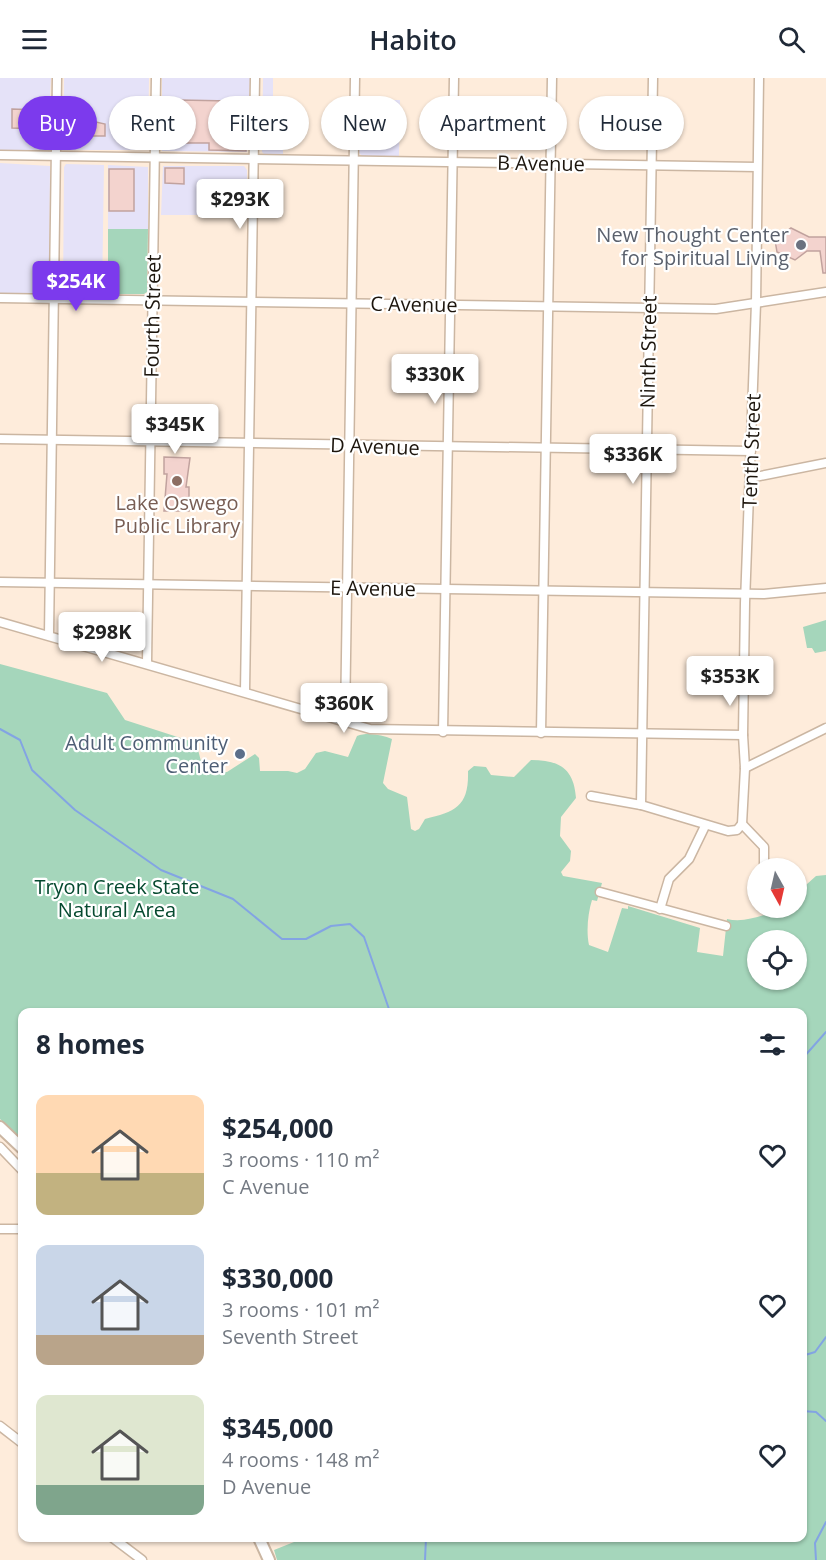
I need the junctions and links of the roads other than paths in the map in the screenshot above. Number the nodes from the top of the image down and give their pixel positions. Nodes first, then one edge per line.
1 (57, 78) edge
2 (156, 78) edge
3 (255, 78) edge
4 (355, 78) edge
5 (454, 78) edge
6 (552, 78) edge
7 (653, 78) edge
8 (759, 78) edge
9 (0, 155) edge
10 (56, 156) junction
11 (155, 158) junction
12 (254, 159) junction
13 (354, 160) junction
14 (452, 162) junction
15 (550, 164) junction
16 (651, 165) junction
17 (757, 166) junction
18 (826, 292) edge
19 (0, 298) edge
20 (54, 299) junction
21 (152, 300) junction
22 (252, 302) junction
23 (351, 303) junction
24 (756, 303) junction
25 (450, 305) junction
26 (548, 306) junction
27 (649, 308) junction
28 (0, 440) edge
29 (52, 440) junction
30 (150, 442) junction
31 (349, 443) junction
32 (250, 444) junction
33 (448, 447) junction
34 (545, 447) junction
35 (647, 450) junction
36 (751, 452) junction
37 (826, 463) edge
38 (750, 478) junction
39 (0, 582) edge
40 (49, 583) junction
41 (148, 585) junction
42 (247, 586) junction
43 (347, 588) junction
44 (826, 588) edge
45 (446, 589) junction
46 (543, 591) junction
47 (645, 592) junction
48 (746, 594) junction
49 (0, 622) edge
50 (49, 634) junction
51 (147, 662) junction
52 (245, 691) junction
53 (345, 721) junction
54 (826, 728) edge
55 (443, 732) junction
56 (541, 733) junction
57 (642, 735) junction
58 (743, 735) junction
59 (745, 768) junction
60 (591, 796) dead end
61 (641, 805) junction
62 (742, 824) junction
63 (705, 826) junction
64 (764, 858) edge
65 (600, 892) dead end
66 (660, 909) junction
67 (726, 926) dead end
68 (0, 1126) edge
69 (18, 1144) edge
70 (0, 1147) edge
71 (18, 1166) edge
72 (0, 1229) edge
73 (18, 1229) edge
74 (0, 1426) edge
75 (18, 1437) edge
76 (118, 1542) edge
77 (261, 1542) edge
78 (142, 1560) edge
79 (269, 1560) edge

1 - 10 street
2 - 11 street, Fourth Street
3 - 12 street
4 - 13 street
5 - 14 street
6 - 15 street
7 - 16 street, Ninth Street
8 - 17 street, Tenth Street
9 - 10 street, B Avenue
10 - 11 street, B Avenue
10 - 20 street
11 - 12 street, B Avenue
11 - 21 street, Fourth Street
12 - 13 street, B Avenue
12 - 22 street
13 - 14 street, B Avenue
13 - 23 street
14 - 15 street, B Avenue
14 - 25 street
15 - 16 street, B Avenue
15 - 26 street
16 - 17 street, B Avenue
16 - 27 street, Ninth Street
17 - 24 street, Tenth Street
18 - 24 street, C Avenue
19 - 20 street, C Avenue
20 - 21 street, C Avenue
20 - 29 street
21 - 22 street, C Avenue
21 - 30 street, Fourth Street
22 - 23 street, C Avenue
22 - 32 street
23 - 25 street, C Avenue
23 - 31 street
24 - 27 street, C Avenue
24 - 36 street, Tenth Street
25 - 26 street, C Avenue
25 - 33 street
26 - 27 street, C Avenue
26 - 34 street
27 - 35 street, Ninth Street
28 - 29 street, D Avenue
29 - 30 street, D Avenue
29 - 40 street
30 - 32 street, D Avenue
30 - 41 street, Fourth Street
31 - 32 street, D Avenue
31 - 33 street, D Avenue
31 - 43 street
32 - 42 street
33 - 34 street, D Avenue
33 - 45 street
34 - 35 street, D Avenue
34 - 46 street
35 - 36 street, D Avenue
35 - 47 street, Ninth Street
36 - 38 street, Tenth Street
37 - 38 street
38 - 48 street, Tenth Street
39 - 40 street, E Avenue
40 - 41 street, E Avenue
40 - 50 street
41 - 42 street, E Avenue
41 - 51 street, Fourth Street
42 - 43 street, E Avenue
42 - 52 street
43 - 45 street, E Avenue
43 - 53 street
44 - 48 street, E Avenue
45 - 46 street, E Avenue
45 - 55 street
46 - 47 street, E Avenue
46 - 56 street
47 - 48 street, E Avenue
47 - 57 street, Ninth Street
48 - 58 street, Tenth Street
49 - 50 street
50 - 51 street
51 - 52 street
52 - 53 street
53 - 55 street
54 - 59 street
55 - 56 street
56 - 57 street
57 - 58 street
57 - 61 street, Ninth Street
58 - 59 street, Tenth Street
59 - 62 street, Tenth Street
60 - 61 street
61 - 63 street
62 - 63 street
62 - 64 street
63 - 66 street
65 - 66 street
66 - 67 street
68 - 69 main road
70 - 71 street
72 - 73 street
74 - 75 street
76 - 78 street
77 - 79 main road

